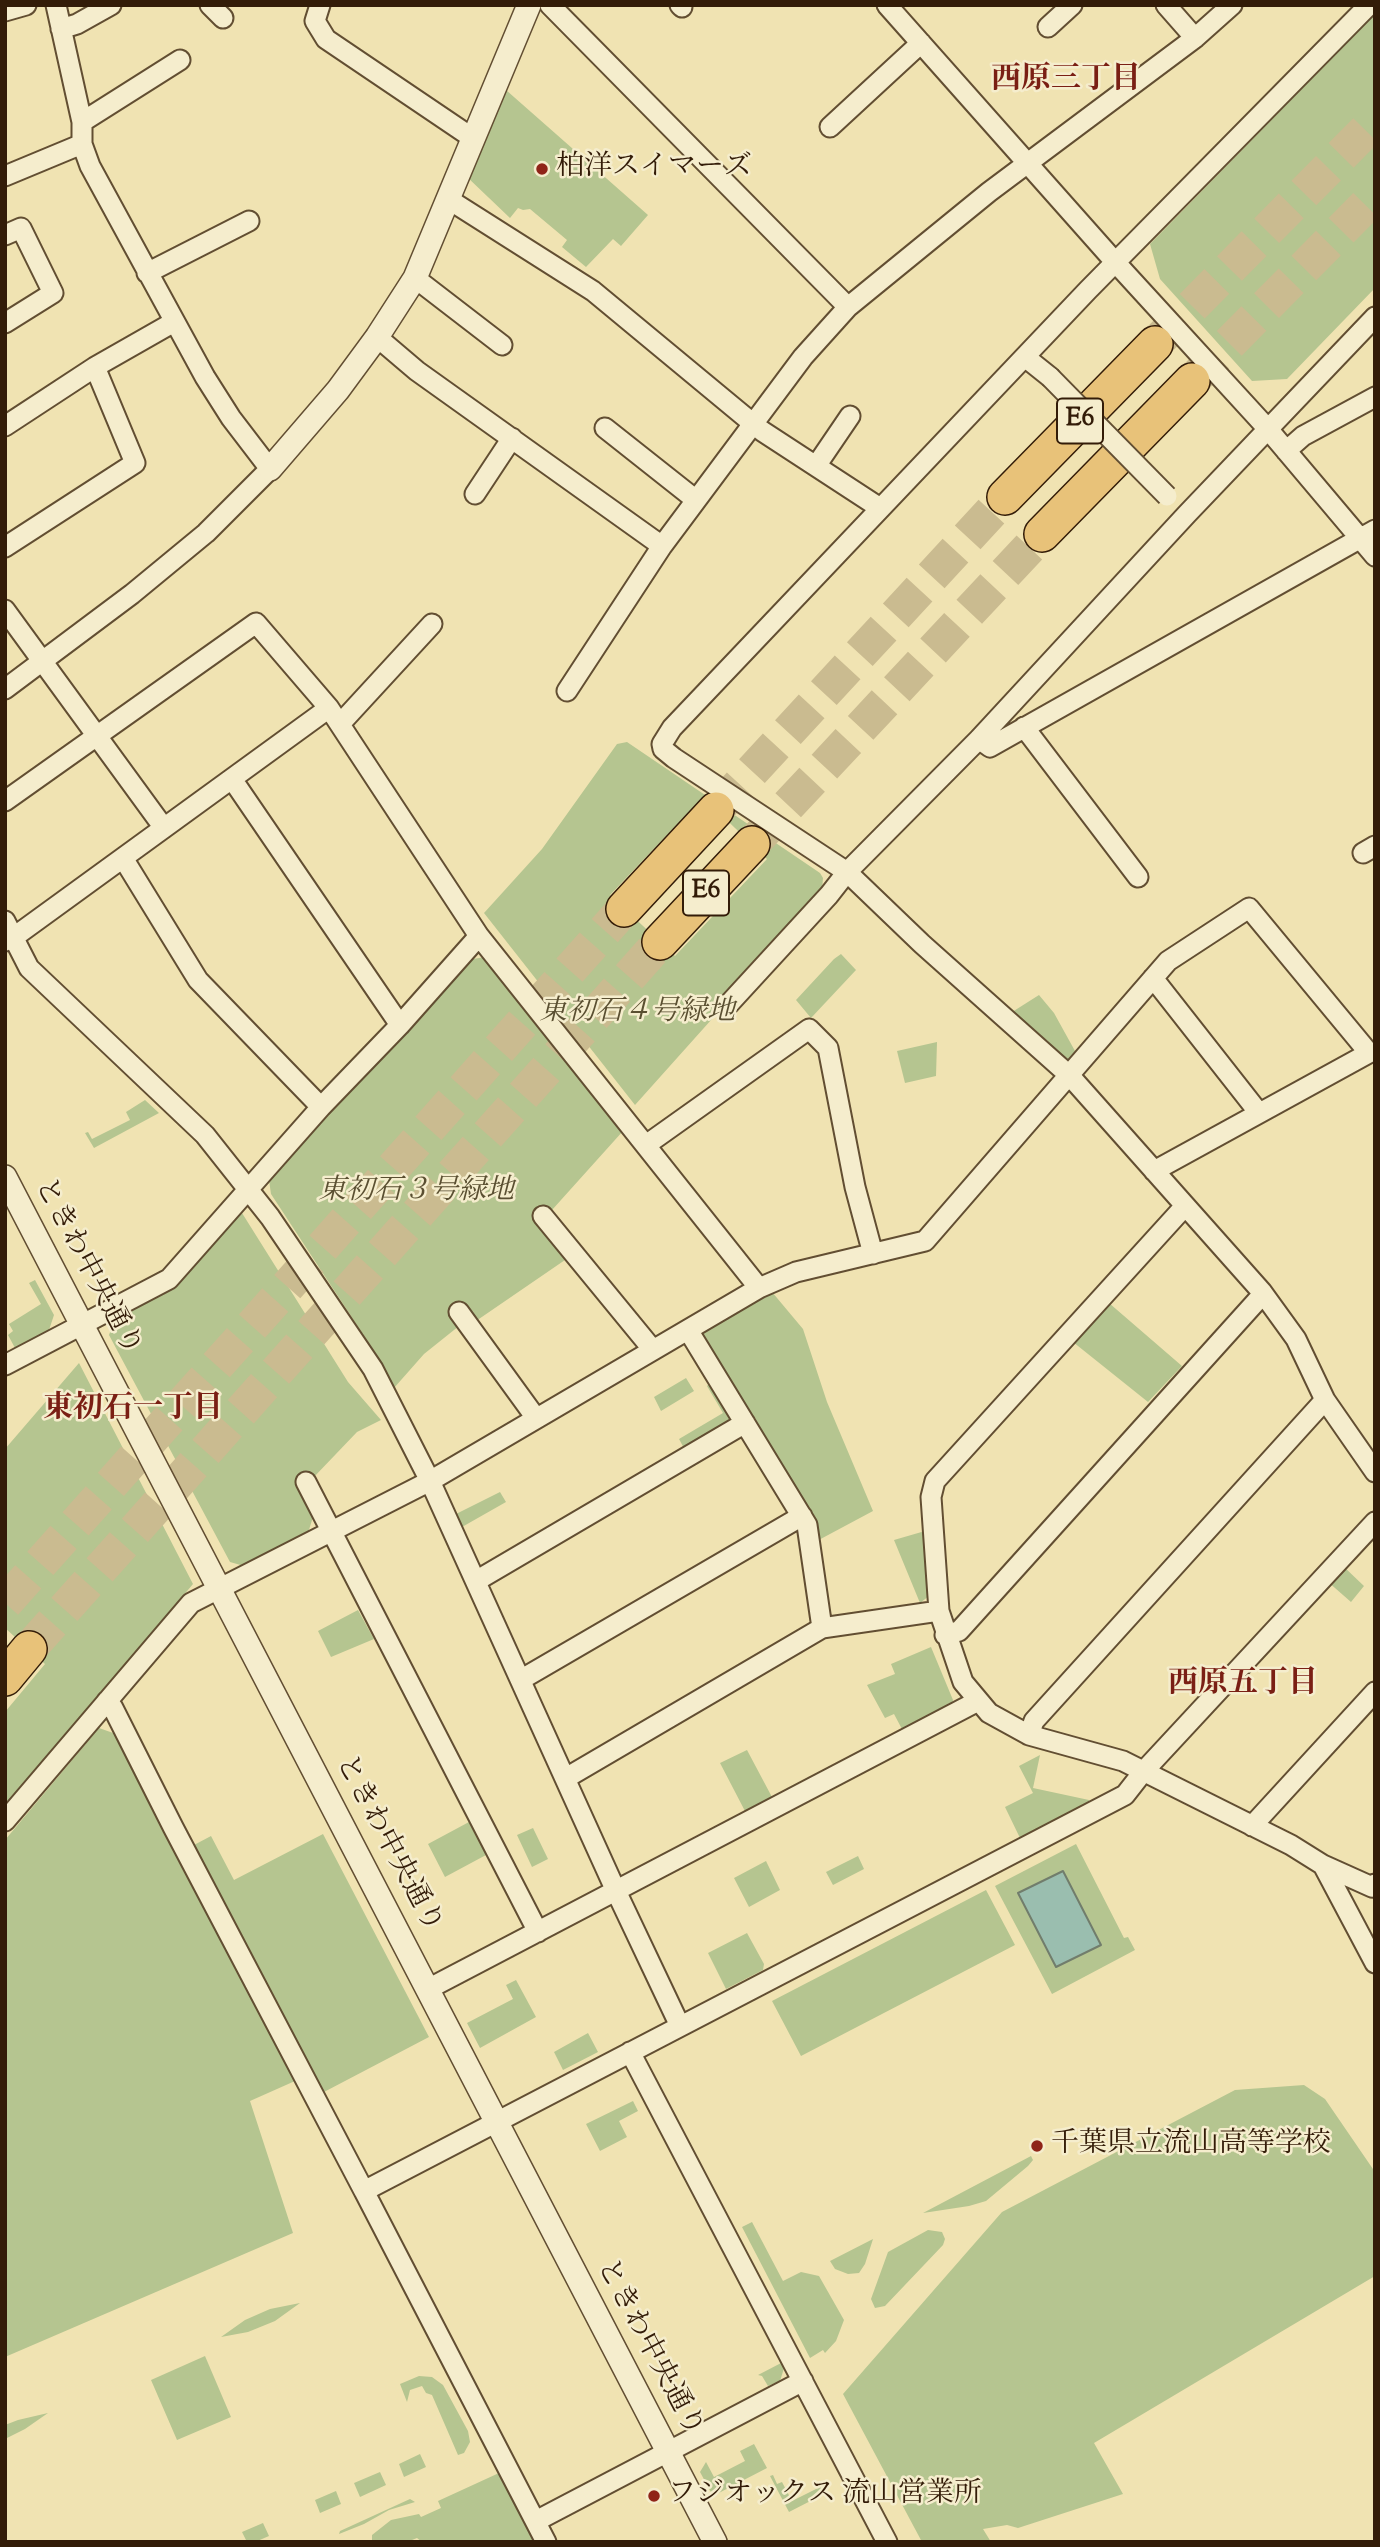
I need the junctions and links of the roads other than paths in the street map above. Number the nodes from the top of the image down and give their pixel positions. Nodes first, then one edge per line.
1 (26, 5) edge
2 (56, 5) edge
3 (111, 5) edge
4 (320, 5) edge
5 (529, 5) edge
6 (550, 5) edge
7 (887, 5) edge
8 (1072, 5) edge
9 (1166, 5) edge
10 (1233, 5) edge
11 (1369, 5) edge
12 (5, 11) edge
13 (1048, 27) dead end
14 (61, 29) junction
15 (1195, 38) junction
16 (922, 43) junction
17 (180, 60) dead end
18 (82, 122) junction
19 (830, 127) dead end
20 (474, 139) junction
21 (82, 144) junction
22 (1028, 163) junction
23 (5, 176) edge
24 (448, 199) junction
25 (249, 221) dead end
26 (5, 235) edge
27 (1116, 263) junction
28 (147, 273) junction
29 (415, 278) junction
30 (848, 307) junction
31 (1375, 317) edge
32 (174, 322) junction
33 (5, 323) edge
34 (377, 337) junction
35 (1155, 344) tunnel mouth
36 (502, 345) dead end
37 (1025, 357) junction
38 (95, 367) junction
39 (1192, 381) tunnel mouth
40 (1375, 397) edge
41 (850, 416) dead end
42 (754, 422) junction
43 (5, 426) edge
44 (606, 428) dead end
45 (1267, 428) junction
46 (512, 438) junction
47 (1286, 452) junction
48 (816, 466) junction
49 (270, 469) junction
50 (475, 494) dead end
51 (1005, 497) tunnel mouth
52 (696, 500) junction
53 (880, 508) junction
54 (1187, 514) junction
55 (1042, 534) tunnel mouth
56 (1368, 534) edge
57 (662, 546) junction
58 (5, 547) edge
59 (1375, 556) edge
60 (5, 610) edge
61 (432, 624) dead end
62 (43, 661) junction
63 (5, 689) edge
64 (567, 691) dead end
65 (334, 716) junction
66 (1024, 727) junction
67 (96, 736) junction
68 (979, 739) junction
69 (232, 779) junction
70 (5, 802) edge
71 (716, 810) tunnel mouth
72 (164, 828) junction
73 (752, 844) tunnel mouth
74 (123, 858) junction
75 (847, 872) junction
76 (1138, 877) dead end
77 (624, 909) tunnel mouth
78 (8, 933) edge
79 (479, 936) junction
80 (660, 942) tunnel mouth
81 (1153, 978) junction
82 (727, 1006) dead end
83 (400, 1025) junction
84 (1070, 1076) junction
85 (321, 1107) junction
86 (1259, 1114) junction
87 (646, 1145) junction
88 (1154, 1171) junction
89 (5, 1177) edge
90 (248, 1188) junction
91 (1185, 1206) junction
92 (543, 1216) dead end
93 (873, 1254) junction
94 (759, 1288) junction
95 (1263, 1294) junction
96 (459, 1312) dead end
97 (82, 1325) junction
98 (688, 1330) junction
99 (653, 1350) junction
100 (5, 1364) edge
101 (1325, 1400) junction
102 (536, 1418) junction
103 (744, 1423) junction
104 (1375, 1472) edge
105 (430, 1481) junction
106 (306, 1482) dead end
107 (802, 1516) junction
108 (1375, 1521) edge
109 (330, 1532) junction
110 (476, 1581) junction
111 (219, 1589) junction
112 (939, 1611) junction
113 (822, 1628) junction
114 (946, 1635) junction
115 (29, 1649) tunnel mouth
116 (5, 1678) edge
117 (522, 1679) junction
118 (1375, 1692) edge
119 (107, 1701) junction
120 (978, 1701) junction
121 (1029, 1735) junction
122 (1143, 1772) junction
123 (566, 1778) junction
124 (5, 1821) edge
125 (1252, 1826) junction
126 (1323, 1865) junction
127 (1374, 1887) edge
128 (616, 1891) junction
129 (538, 1932) junction
130 (1375, 1963) edge
131 (428, 1989) junction
132 (680, 2026) junction
133 (630, 2052) junction
134 (496, 2121) junction
135 (364, 2191) junction
136 (803, 2381) junction
137 (668, 2452) junction
138 (536, 2521) junction
139 (546, 2542) edge
140 (715, 2542) edge
141 (887, 2542) edge

1 - 12 street
2 - 14 street
3 - 14 street
4 - 20 street
5 - 20 street
6 - 30 street
7 - 16 street
8 - 13 street
9 - 15 street
10 - 15 street
11 - 27 street
14 - 18 street
15 - 22 street
16 - 19 street
16 - 22 street
17 - 18 street
18 - 21 street
20 - 24 street
21 - 23 street
21 - 28 street
22 - 27 street
22 - 30 street
24 - 29 street
24 - 42 street
25 - 28 street
26 - 33 street
27 - 37 street
27 - 45 street
28 - 32 street
29 - 34 street
29 - 36 street
30 - 42 street
31 - 45 street
32 - 38 street
32 - 49 street
34 - 46 street
34 - 49 street
35 - 51 highway, E6
37 - 53 street
37 - 54 street, bridge
38 - 43 street
38 - 58 street
39 - 55 highway, E6
40 - 47 street
41 - 48 street
42 - 48 street
42 - 52 street
44 - 52 street
45 - 47 street
45 - 54 street
46 - 50 street
46 - 57 street
47 - 56 street
48 - 53 street
49 - 62 street
52 - 57 street
53 - 75 street
54 - 68 street
56 - 59 street
56 - 66 street
57 - 64 street
60 - 62 street
61 - 65 street
62 - 63 street
62 - 67 street
65 - 67 street
65 - 69 street
65 - 79 street
66 - 68 street
66 - 76 street
67 - 70 street
67 - 72 street
68 - 75 street
69 - 72 street
69 - 83 street
71 - 77 highway, E6
72 - 74 street
73 - 80 highway, E6
74 - 78 street
74 - 85 street
75 - 82 street
75 - 84 street
78 - 90 street
79 - 83 street
79 - 87 street
81 - 84 street
81 - 86 street
81 - 86 street
83 - 85 street
84 - 88 street
84 - 93 street
85 - 90 street
86 - 88 street
87 - 93 street
87 - 94 street
88 - 91 street
89 - 97 street, ときわ中央通り
90 - 97 street
90 - 105 street
91 - 95 street
91 - 112 street
92 - 99 street
93 - 94 street
94 - 98 street
95 - 101 street
95 - 114 street
96 - 102 street
97 - 100 street
97 - 111 street, ときわ中央通り
98 - 99 street
98 - 103 street
99 - 102 street
101 - 104 street
101 - 121 street
102 - 105 street
103 - 107 street
103 - 110 street
105 - 109 street
105 - 110 street
106 - 109 street
107 - 113 street
107 - 117 street
108 - 122 street
109 - 111 street
109 - 129 street
110 - 117 street
111 - 119 street
111 - 131 street, ときわ中央通り
112 - 113 street
112 - 114 street
113 - 123 street
114 - 120 street
115 - 116 highway
117 - 123 street
118 - 125 street
119 - 124 street
119 - 135 street
120 - 121 street
120 - 128 street
121 - 122 street
122 - 125 street
122 - 132 street
123 - 128 street
125 - 126 street
126 - 127 street
126 - 130 street
128 - 129 street
128 - 132 street
129 - 131 street
131 - 134 street, ときわ中央通り
132 - 133 street
133 - 134 street
133 - 136 street
134 - 135 street
134 - 137 street, ときわ中央通り
135 - 138 street
136 - 137 street
136 - 141 street
137 - 138 street
137 - 140 street, ときわ中央通り
138 - 139 street

